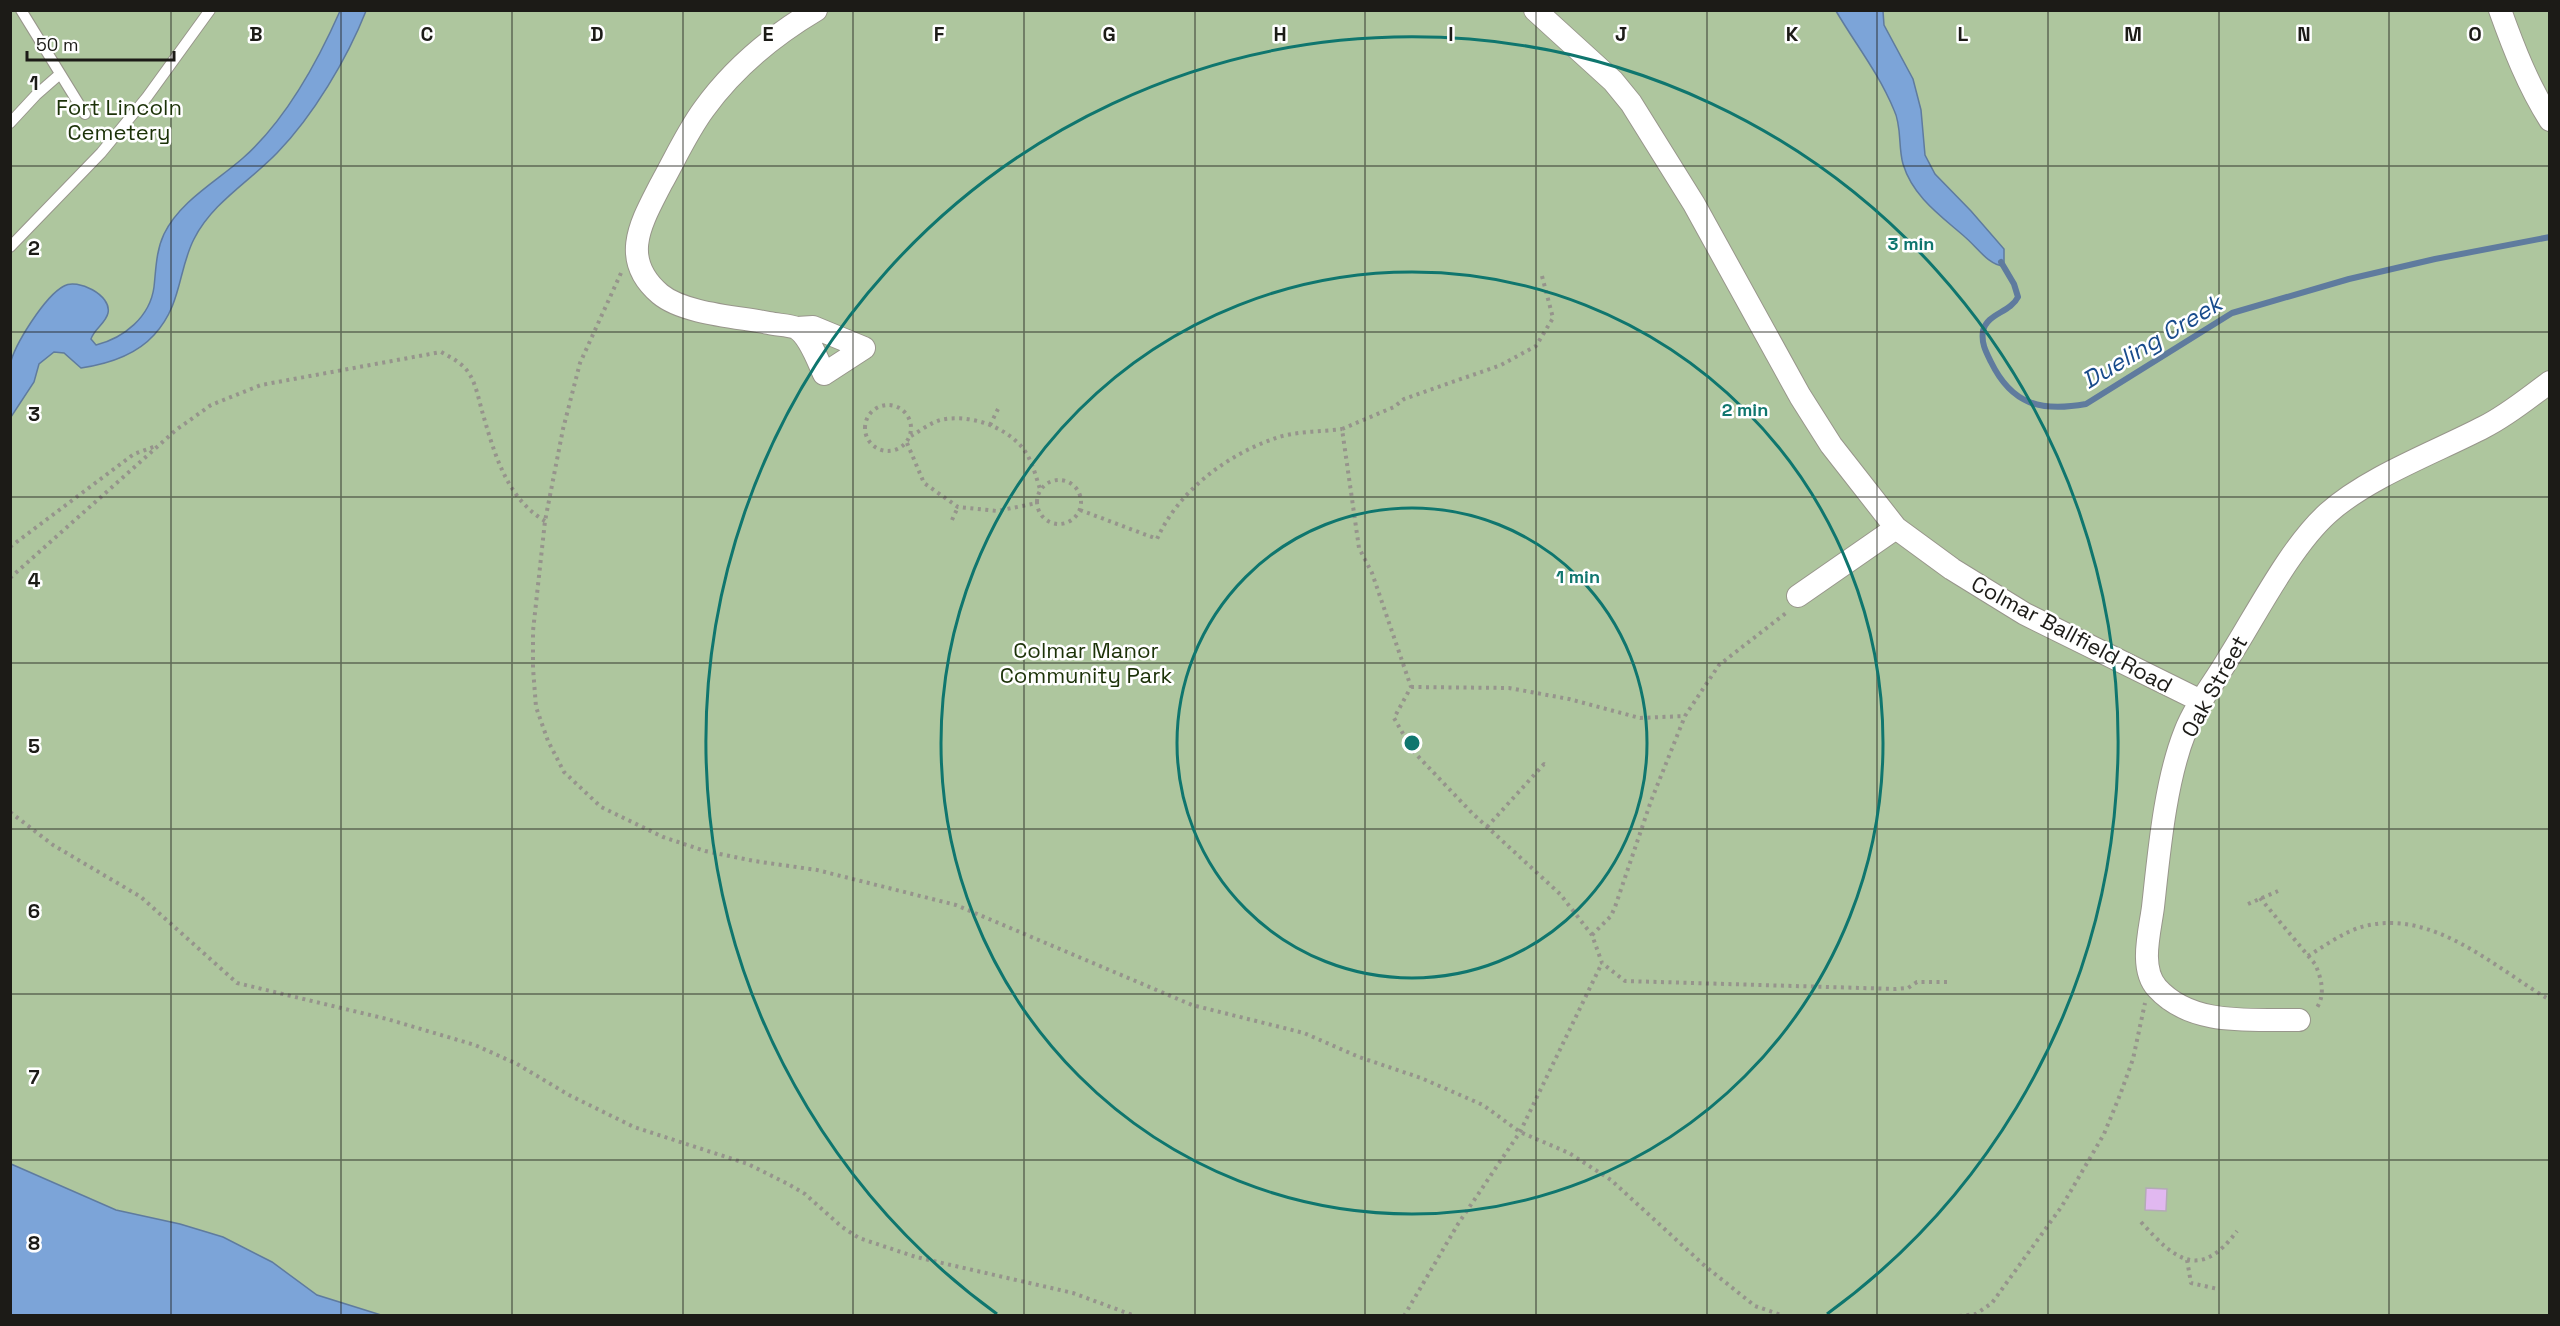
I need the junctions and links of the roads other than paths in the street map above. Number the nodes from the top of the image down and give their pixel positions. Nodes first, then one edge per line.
1 (21, 10) edge
2 (210, 10) edge
3 (816, 10) edge
4 (1534, 10) edge
5 (2500, 10) edge
6 (60, 74) junction
7 (85, 114) dead end
8 (2550, 120) edge
9 (10, 123) edge
10 (10, 247) edge
11 (797, 328) dead end
12 (2550, 382) edge
13 (1896, 528) junction
14 (1798, 596) road end
15 (2201, 701) junction
16 (2299, 1020) road end

1 - 6 lane
2 - 10 lane
3 - 11 street
4 - 13 street, Colmar Ballfield Road
5 - 8 street
6 - 7 lane
6 - 9 lane
12 - 15 street, Oak Street
13 - 14 street
13 - 15 street, Colmar Ballfield Road
15 - 16 street, Oak Street

